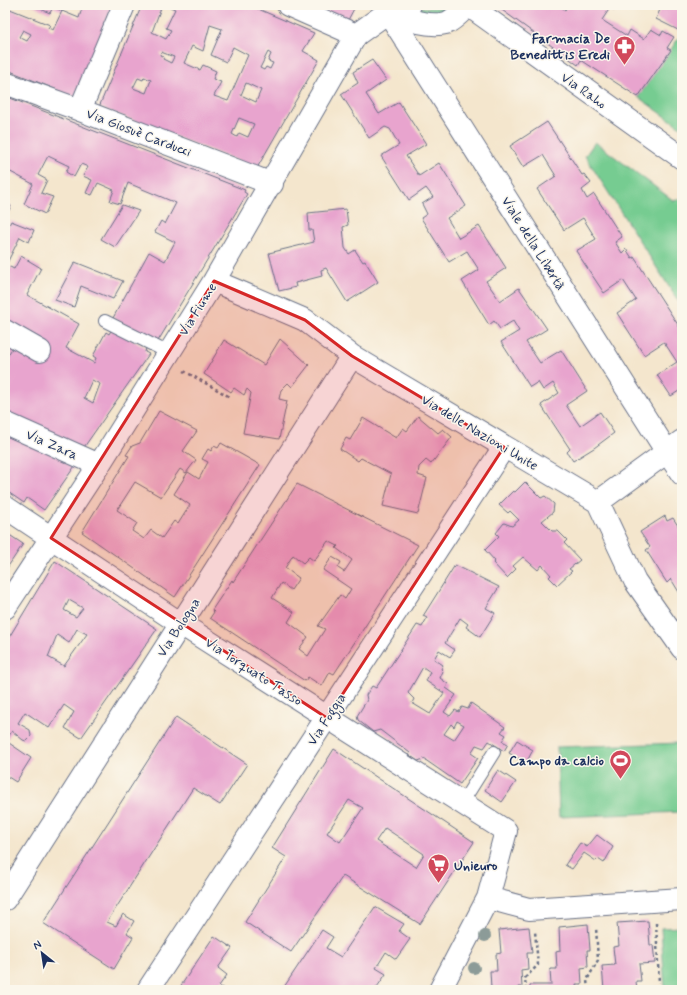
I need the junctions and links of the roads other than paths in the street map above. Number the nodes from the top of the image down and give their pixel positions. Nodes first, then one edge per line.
1 (124, 5) edge
2 (288, 5) edge
3 (410, 5) edge
4 (467, 5) edge
5 (389, 8) edge
6 (356, 35) junction
7 (5, 83) edge
8 (80, 110) junction
9 (682, 158) edge
10 (272, 184) junction
11 (214, 281) junction
12 (105, 321) dead end
13 (5, 332) edge
14 (40, 351) dead end
15 (167, 356) junction
16 (352, 356) junction
17 (5, 423) edge
18 (504, 447) junction
19 (674, 447) edge
20 (99, 465) junction
21 (682, 474) edge
22 (598, 502) junction
23 (5, 507) edge
24 (51, 538) junction
25 (5, 608) edge
26 (180, 624) junction
27 (682, 648) edge
28 (327, 718) junction
29 (494, 752) dead end
30 (462, 803) junction
31 (5, 898) edge
32 (488, 898) junction
33 (682, 899) edge
34 (148, 990) edge
35 (440, 990) edge

1 - 8 street
2 - 6 street
3 - 5 street, Via Fiume
4 - 5 street
4 - 9 street, Via Raho
5 - 6 street, Via Fiume
5 - 19 street, Viale della Libertà
6 - 10 street, Via Fiume
7 - 8 street, Via Giosuè Carducci
8 - 10 street, Via Giosuè Carducci
10 - 11 street, Via Fiume
11 - 15 street, Via Fiume
11 - 16 street, Via delle Nazioni Unite
12 - 15 lane
13 - 14 street
15 - 20 street, Via Fiume
16 - 18 street, Via delle Nazioni Unite
16 - 26 street, Via Bologna
17 - 20 street, Via Zara
18 - 22 street, Via delle Nazioni Unite
18 - 28 street, Via Foggia
19 - 21 street, Viale della Libertà
19 - 22 street
20 - 24 street, Via Fiume
22 - 27 street
23 - 24 street, Via Torquato Tasso
24 - 25 street, Via Fiume
24 - 26 street, Via Torquato Tasso
26 - 28 street, Via Torquato Tasso
26 - 31 street, Via Bologna
28 - 30 street, Via Torquato Tasso
28 - 34 street, Via Foggia
29 - 30 lane
30 - 32 street, Via Torquato Tasso
32 - 33 street
32 - 35 street

